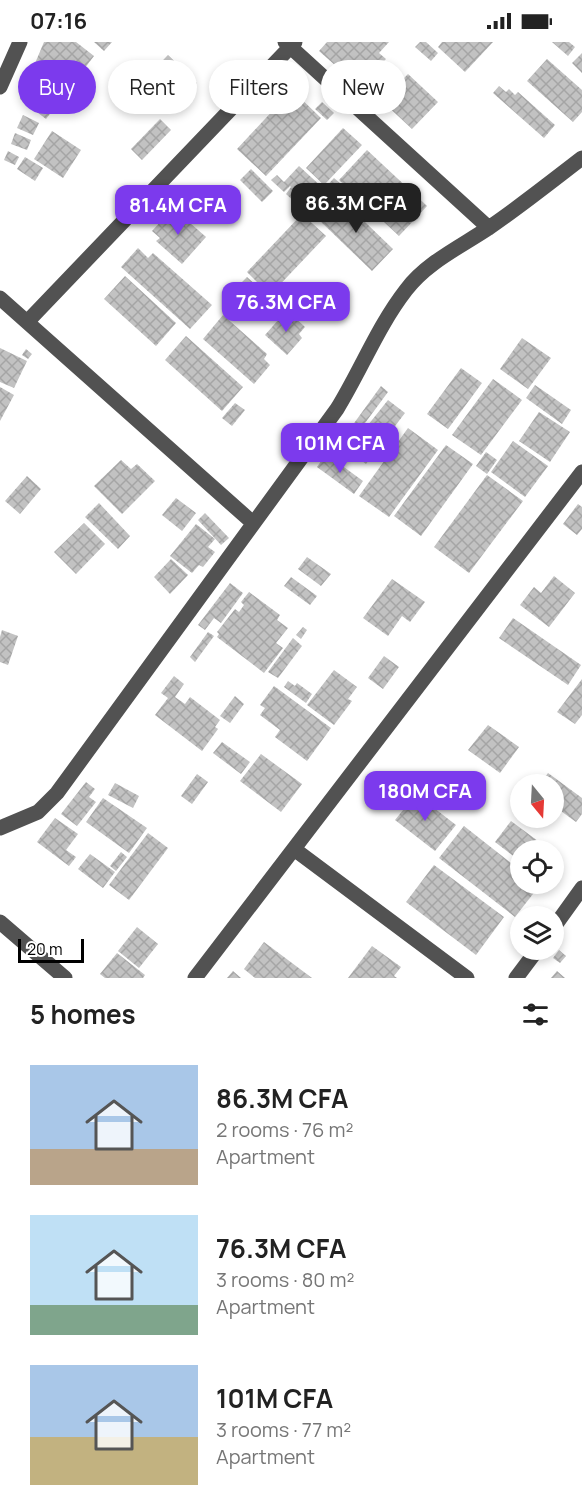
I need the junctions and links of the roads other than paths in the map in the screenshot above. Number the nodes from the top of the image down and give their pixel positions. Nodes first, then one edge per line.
1 (20, 42) edge
2 (290, 44) edge
3 (0, 87) edge
4 (582, 158) edge
5 (489, 228) junction
6 (0, 298) edge
7 (28, 321) junction
8 (582, 472) edge
9 (253, 524) junction
10 (0, 828) edge
11 (294, 849) junction
12 (582, 888) edge
13 (564, 913) edge
14 (0, 922) edge
15 (530, 960) edge
16 (65, 978) edge
17 (195, 978) edge
18 (466, 978) edge
19 (516, 978) edge

1 - 3 street
2 - 5 street
2 - 7 street
4 - 5 street
5 - 9 street
6 - 7 street
7 - 9 street
8 - 11 street
9 - 10 street
11 - 17 street
11 - 18 street
12 - 13 street
14 - 16 street
15 - 19 street

